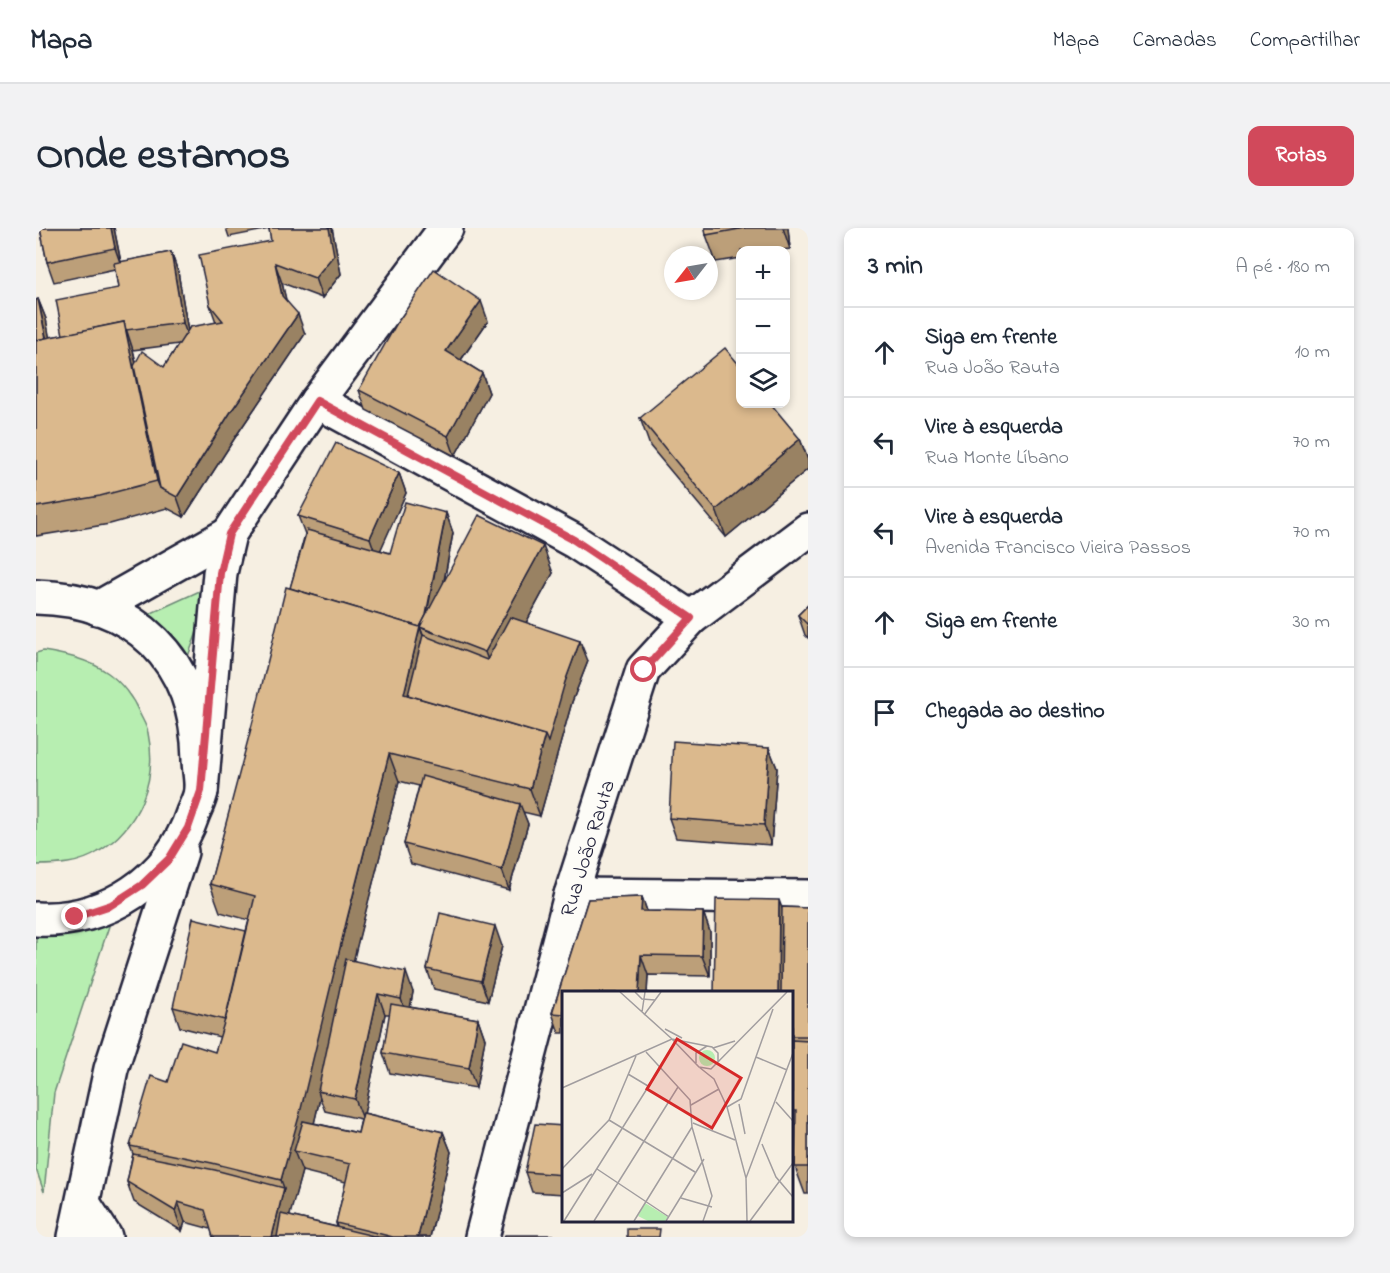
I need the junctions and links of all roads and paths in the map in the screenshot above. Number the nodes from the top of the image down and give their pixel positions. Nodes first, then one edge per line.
1 (446, 228) edge
2 (317, 401) junction
3 (808, 530) edge
4 (229, 534) junction
5 (36, 597) edge
6 (98, 608) junction
7 (691, 618) junction
8 (201, 791) junction
9 (188, 828) junction
10 (571, 896) junction
11 (808, 897) edge
12 (36, 919) edge
13 (83, 1203) junction
14 (75, 1237) edge
15 (105, 1237) edge
16 (482, 1237) edge

1 - 2 main road
2 - 4 main road
2 - 7 main road
3 - 7 main road, Rua João Rauta
4 - 6 main road
4 - 8 main road
5 - 6 main road
6 - 8 main road
7 - 10 main road, Rua João Rauta
8 - 9 main road
9 - 12 main road
9 - 13 main road
10 - 11 main road
10 - 16 main road, Rua João Rauta
13 - 14 main road
13 - 15 main road

